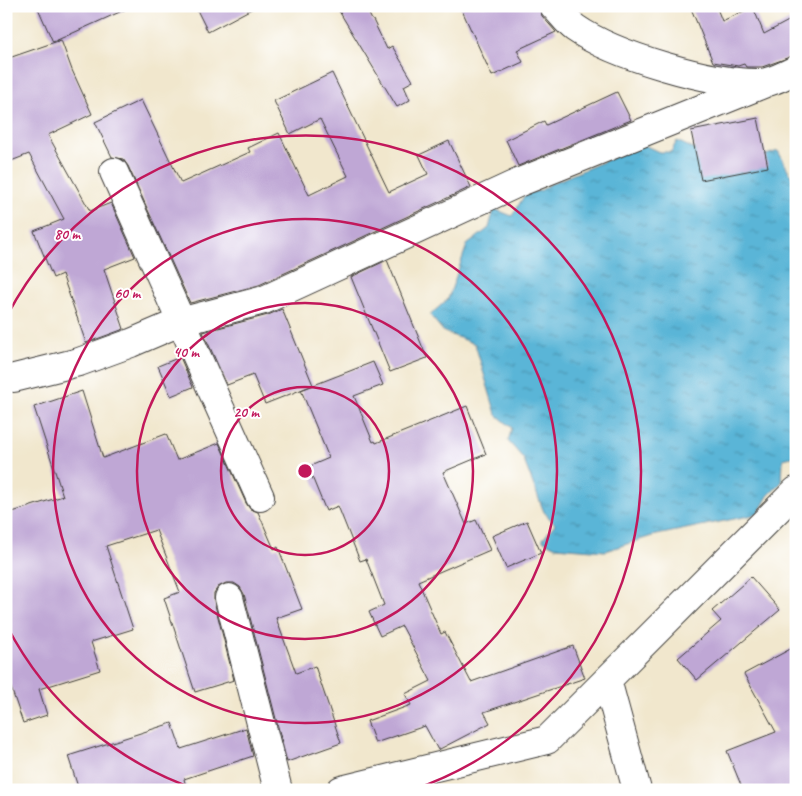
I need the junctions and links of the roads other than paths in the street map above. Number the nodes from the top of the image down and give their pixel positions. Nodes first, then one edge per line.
1 (554, 6) edge
2 (796, 70) edge
3 (762, 84) junction
4 (114, 172) dead end
5 (180, 322) junction
6 (14, 378) dead end
7 (796, 491) edge
8 (260, 497) dead end
9 (228, 598) dead end
10 (607, 680) junction
11 (369, 786) edge
12 (278, 790) edge
13 (341, 790) edge
14 (637, 790) edge

1 - 3 street
2 - 3 street
3 - 5 street
4 - 5 street
5 - 6 street
5 - 8 street
7 - 10 street
9 - 12 street
10 - 11 street
10 - 14 street
11 - 13 street

